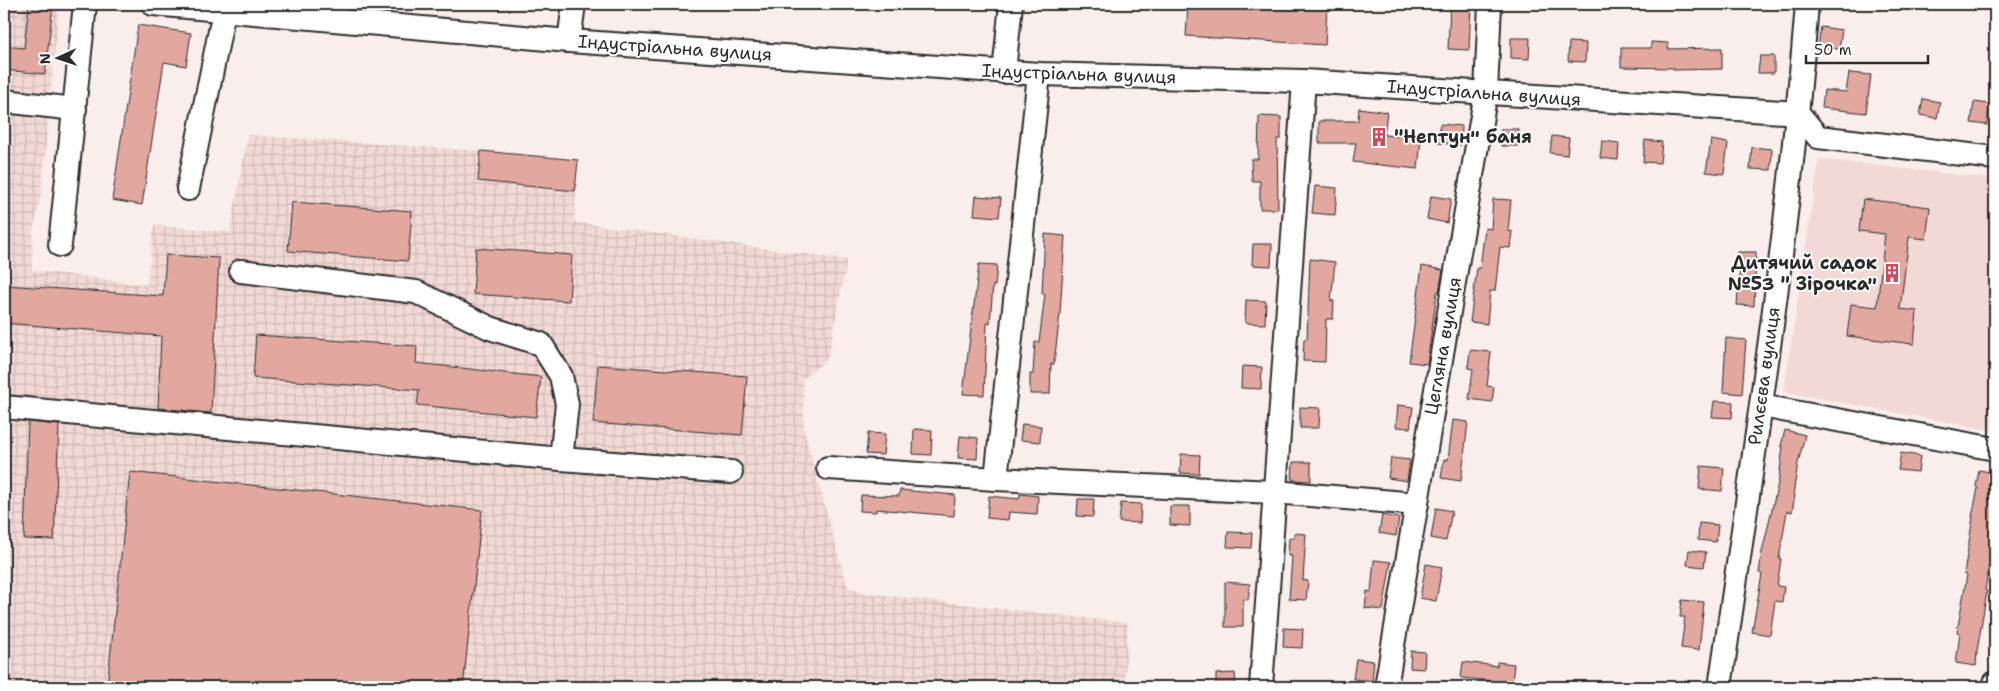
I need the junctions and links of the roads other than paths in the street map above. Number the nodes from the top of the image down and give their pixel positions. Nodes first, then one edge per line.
1 (86, 4) edge
2 (153, 4) edge
3 (574, 4) edge
4 (1011, 4) edge
5 (1490, 4) edge
6 (1807, 4) edge
7 (224, 11) junction
8 (570, 41) junction
9 (1004, 72) junction
10 (1039, 74) junction
11 (1304, 81) junction
12 (1486, 92) junction
13 (4, 101) edge
14 (74, 109) junction
15 (1798, 113) junction
16 (1995, 158) edge
17 (188, 189) dead end
18 (60, 246) dead end
19 (241, 272) dead end
20 (1761, 406) junction
21 (4, 407) edge
22 (1995, 449) edge
23 (561, 459) junction
24 (828, 468) dead end
25 (732, 472) dead end
26 (996, 479) junction
27 (1274, 492) junction
28 (1417, 504) junction
29 (1995, 683) edge
30 (1262, 687) edge
31 (1386, 687) edge
32 (1720, 687) edge
33 (1994, 687) edge

1 - 14 street
2 - 7 street, Індустріальна вулиця
3 - 8 street
4 - 9 street
5 - 12 street, Цегляна вулиця
6 - 15 street, Рилєєва вулиця
7 - 8 street, Індустріальна вулиця
7 - 17 street
8 - 9 street, Індустріальна вулиця
9 - 10 street, Індустріальна вулиця
10 - 11 street, Індустріальна вулиця
10 - 26 street
11 - 12 street, Індустріальна вулиця
11 - 27 street
12 - 15 street, Індустріальна вулиця
12 - 28 street, Цегляна вулиця
13 - 14 street
14 - 18 street
15 - 16 street
15 - 20 street, Рилєєва вулиця
19 - 23 street
20 - 22 street
20 - 32 street, Рилєєва вулиця
21 - 23 street
23 - 25 street
24 - 26 street
26 - 27 street
27 - 28 street
27 - 30 street
28 - 31 street, Цегляна вулиця
29 - 33 street

